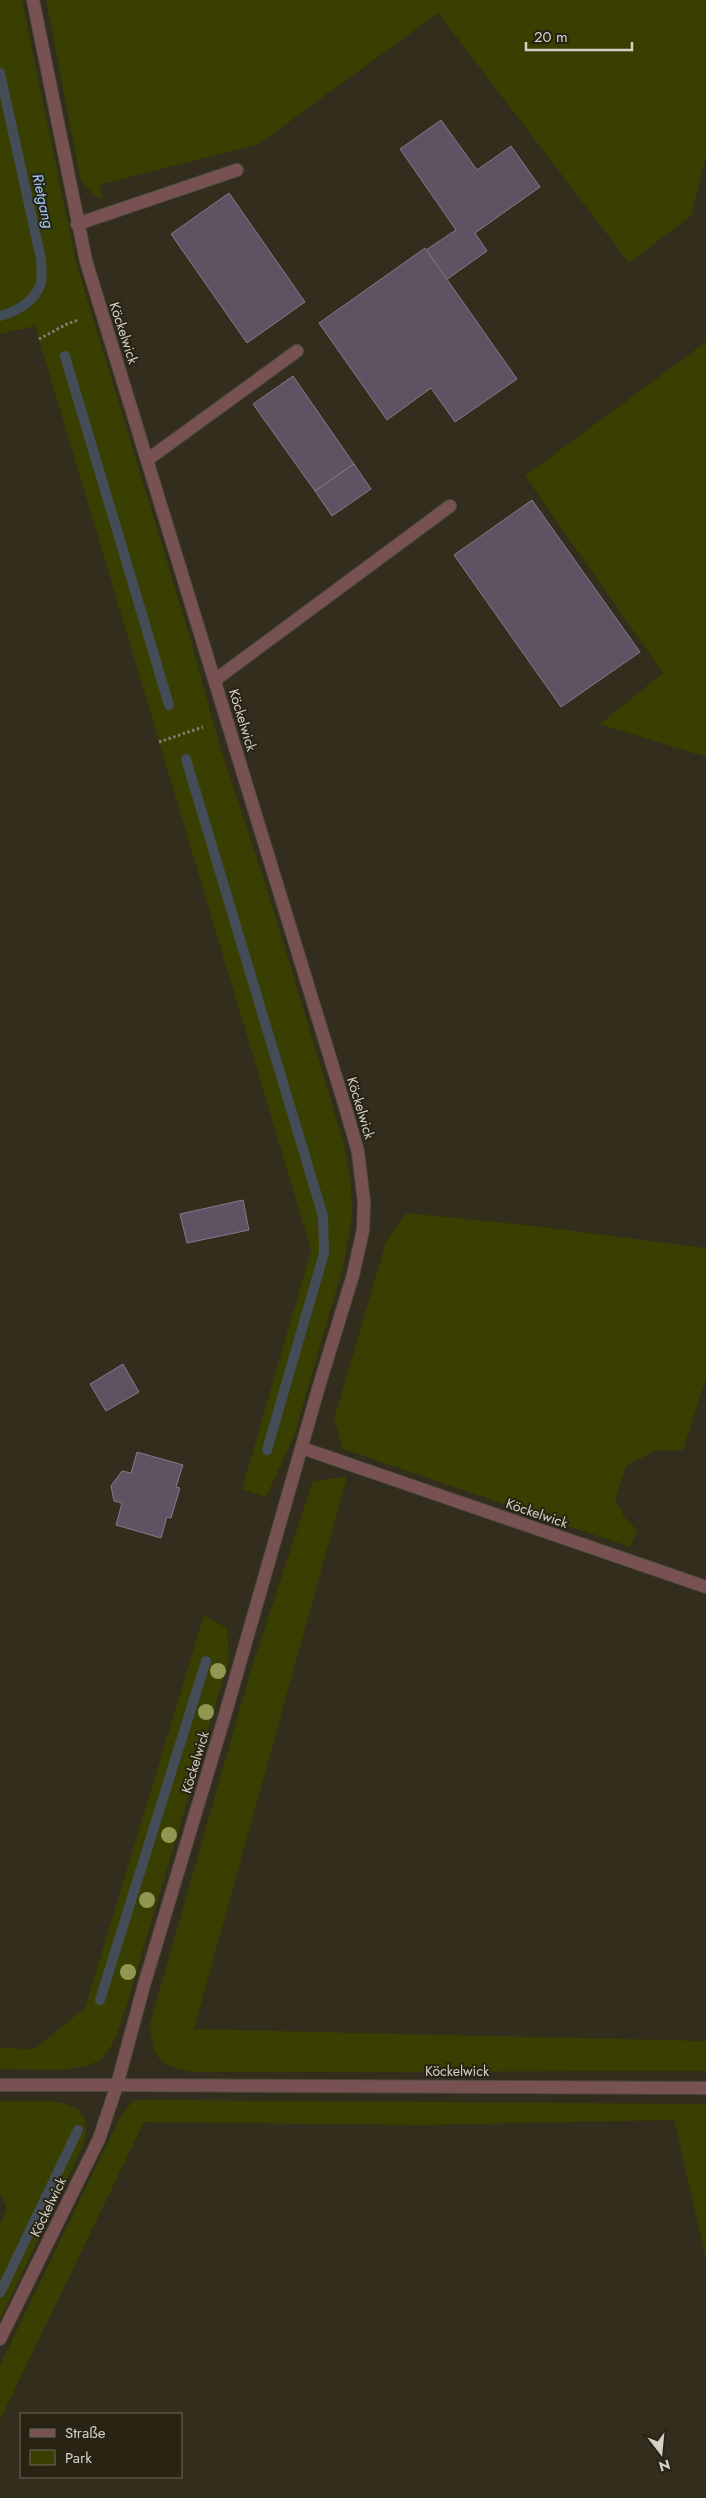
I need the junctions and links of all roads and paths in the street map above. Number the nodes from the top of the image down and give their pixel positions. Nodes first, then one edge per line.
1 (33, 0) edge
2 (236, 170) dead end
3 (77, 224) junction
4 (102, 313) junction
5 (38, 340) dead end
6 (297, 351) dead end
7 (148, 460) junction
8 (450, 506) dead end
9 (215, 680) junction
10 (227, 718) junction
11 (159, 742) dead end
12 (302, 1448) junction
13 (706, 1587) edge
14 (0, 2085) edge
15 (117, 2085) junction
16 (706, 2088) edge
17 (0, 2339) edge

1 - 3 street, Köckelwick
2 - 3 street
3 - 4 street, Köckelwick
4 - 5 path
4 - 7 street, Köckelwick
6 - 7 street
7 - 9 street, Köckelwick
8 - 9 street
9 - 10 street, Köckelwick
10 - 11 path
10 - 12 street, Köckelwick
12 - 13 street, Köckelwick
12 - 15 street, Köckelwick
14 - 15 street, Köckelwick
15 - 16 street, Köckelwick
15 - 17 street, Köckelwick

